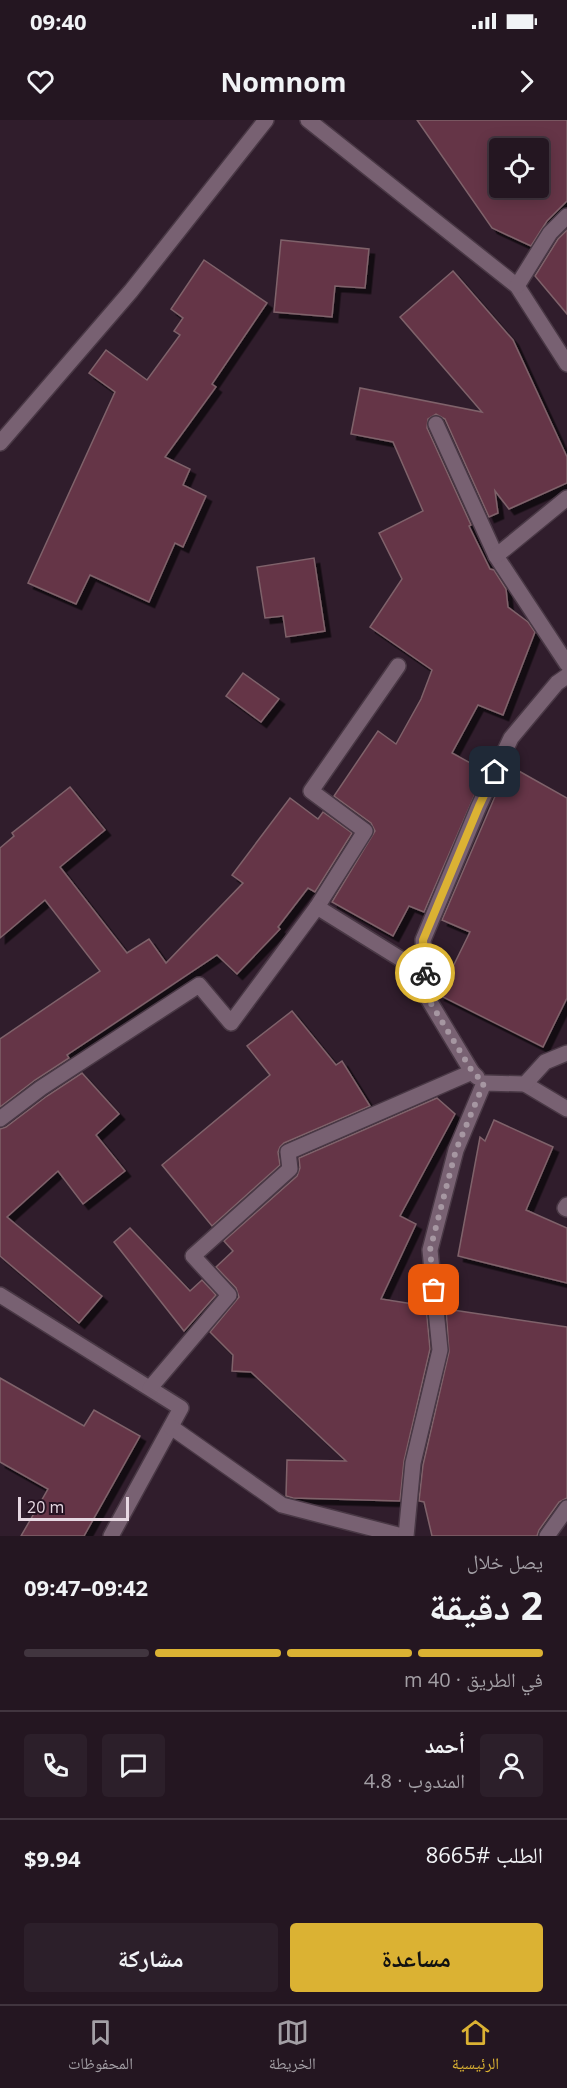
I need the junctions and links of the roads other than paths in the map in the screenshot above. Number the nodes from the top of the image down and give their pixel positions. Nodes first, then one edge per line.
1 (266, 120) edge
2 (308, 120) edge
3 (567, 216) edge
4 (517, 286) junction
5 (567, 364) edge
6 (436, 424) dead end
7 (0, 443) edge
8 (567, 498) edge
9 (496, 556) junction
10 (567, 664) edge
11 (398, 666) dead end
12 (567, 676) edge
13 (317, 907) junction
14 (425, 974) junction
15 (567, 1053) edge
16 (472, 1071) junction
17 (484, 1083) junction
18 (525, 1084) junction
19 (567, 1109) edge
20 (0, 1119) edge
21 (0, 1295) edge
22 (150, 1388) junction
23 (171, 1427) junction
24 (567, 1508) edge
25 (111, 1536) edge
26 (404, 1536) edge
27 (547, 1536) edge

1 - 7 street
2 - 4 street
3 - 4 street
4 - 5 street
6 - 9 street
8 - 9 street
9 - 10 street
11 - 13 street
12 - 14 street
13 - 14 street
13 - 20 street
14 - 16 street
15 - 18 street
16 - 17 street
16 - 22 street
17 - 18 street
17 - 26 street
18 - 19 street
21 - 22 street
22 - 23 street
23 - 25 street
23 - 26 street
24 - 27 street

